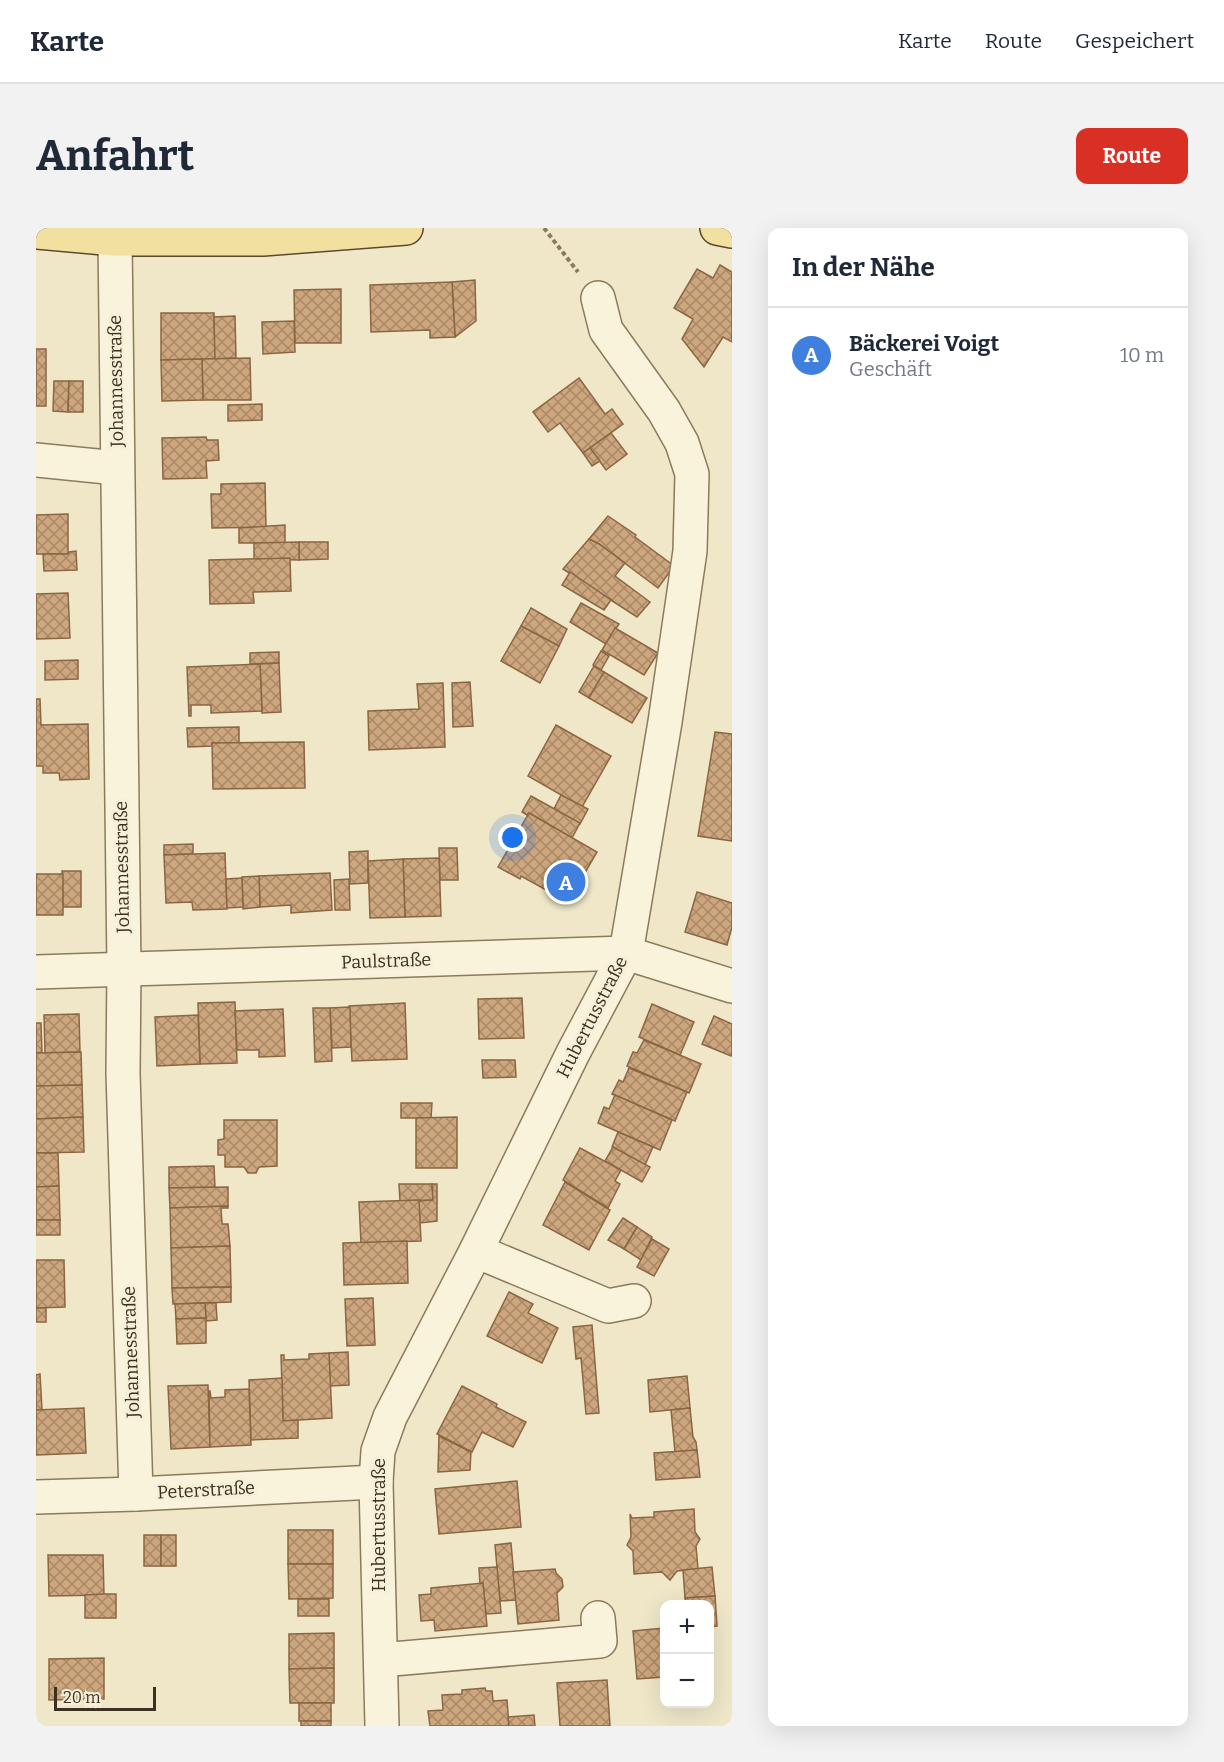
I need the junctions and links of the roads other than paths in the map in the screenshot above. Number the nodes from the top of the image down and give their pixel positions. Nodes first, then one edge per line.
1 (406, 228) edge
2 (717, 228) edge
3 (732, 231) edge
4 (36, 232) edge
5 (114, 239) junction
6 (598, 298) road end
7 (36, 460) edge
8 (117, 468) junction
9 (627, 952) junction
10 (124, 968) junction
11 (36, 972) edge
12 (732, 986) edge
13 (476, 1251) junction
14 (634, 1301) dead end
15 (376, 1482) junction
16 (136, 1494) junction
17 (36, 1497) edge
18 (598, 1618) dead end
19 (381, 1660) junction
20 (382, 1726) edge

1 - 5 main road
2 - 3 main road
4 - 5 main road
5 - 8 street, Johannesstraße
6 - 9 street, Hubertusstraße
7 - 8 street
8 - 10 street, Johannesstraße
9 - 10 street, Paulstraße
9 - 12 street, Paulstraße
9 - 13 street, Hubertusstraße
10 - 11 street, Paulstraße
10 - 16 street, Johannesstraße
13 - 14 street
13 - 15 street, Hubertusstraße
15 - 16 street, Peterstraße
15 - 19 street, Hubertusstraße
16 - 17 street, Peterstraße
18 - 19 street
19 - 20 street, Hubertusstraße

